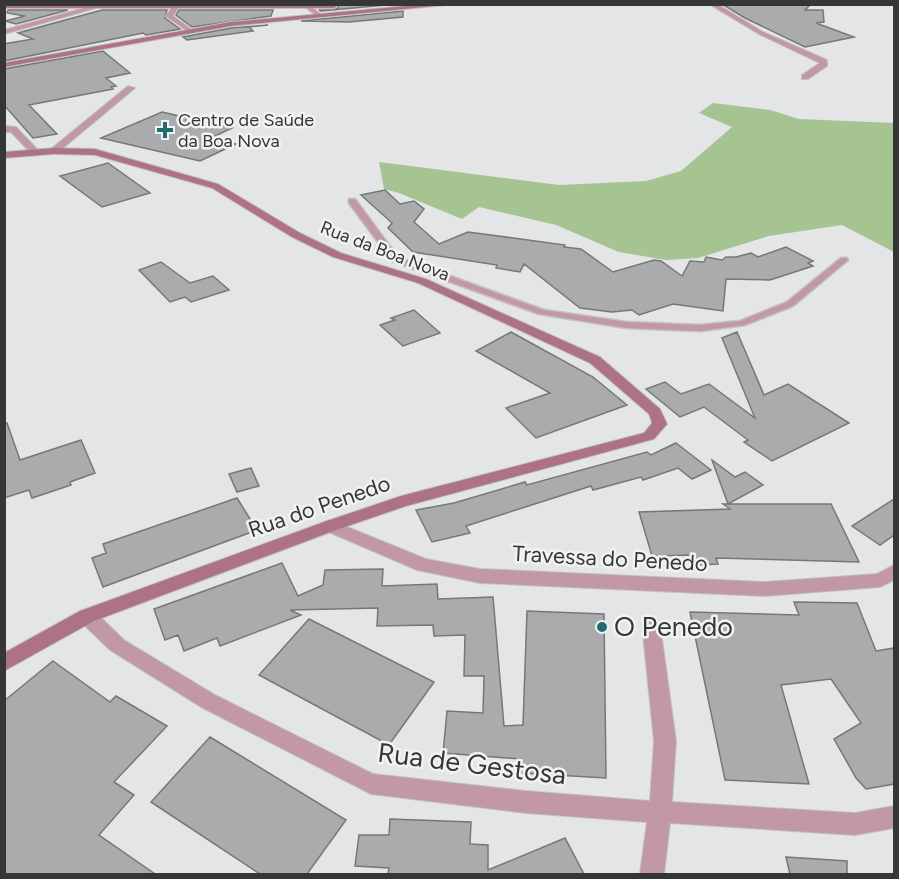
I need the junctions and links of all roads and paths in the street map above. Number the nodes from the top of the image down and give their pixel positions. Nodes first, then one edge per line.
1 (453, 4) edge
2 (712, 4) edge
3 (62, 5) edge
4 (104, 5) edge
5 (177, 5) edge
6 (257, 5) edge
7 (304, 5) edge
8 (327, 5) edge
9 (4, 6) edge
10 (414, 7) junction
11 (319, 15) junction
12 (189, 30) junction
13 (4, 32) edge
14 (4, 64) edge
15 (805, 77) dead end
16 (131, 88) dead end
17 (4, 129) edge
18 (34, 151) junction
19 (54, 151) junction
20 (4, 155) edge
21 (352, 201) dead end
22 (395, 259) junction
23 (844, 260) dead end
24 (383, 268) junction
25 (660, 424) joint
26 (330, 526) junction
27 (894, 572) edge
28 (87, 616) junction
29 (651, 626) dead end
30 (4, 663) edge
31 (660, 813) junction
32 (894, 817) edge
33 (652, 874) edge

1 - 10 street
2 - 15 street
3 - 4 street
3 - 9 street
4 - 5 street
4 - 13 street
5 - 6 street
5 - 12 street
6 - 7 street
7 - 8 street
7 - 11 street
8 - 10 street
10 - 11 street
11 - 12 street
12 - 14 street
16 - 19 street
17 - 18 street
18 - 19 street, Rua da Boa Nova
18 - 20 street, Rua da Boa Nova
19 - 24 street, Rua da Boa Nova
21 - 22 lane
22 - 23 lane
22 - 24 lane
24 - 25 street, Rua da Boa Nova
25 - 26 street, Rua do Penedo
26 - 27 street, Travessa do Penedo
26 - 28 street, Rua do Penedo
28 - 30 street, Rua do Penedo
28 - 31 street, Rua de Gestosa
29 - 31 street
31 - 32 street, Rua de Gestosa
31 - 33 street

